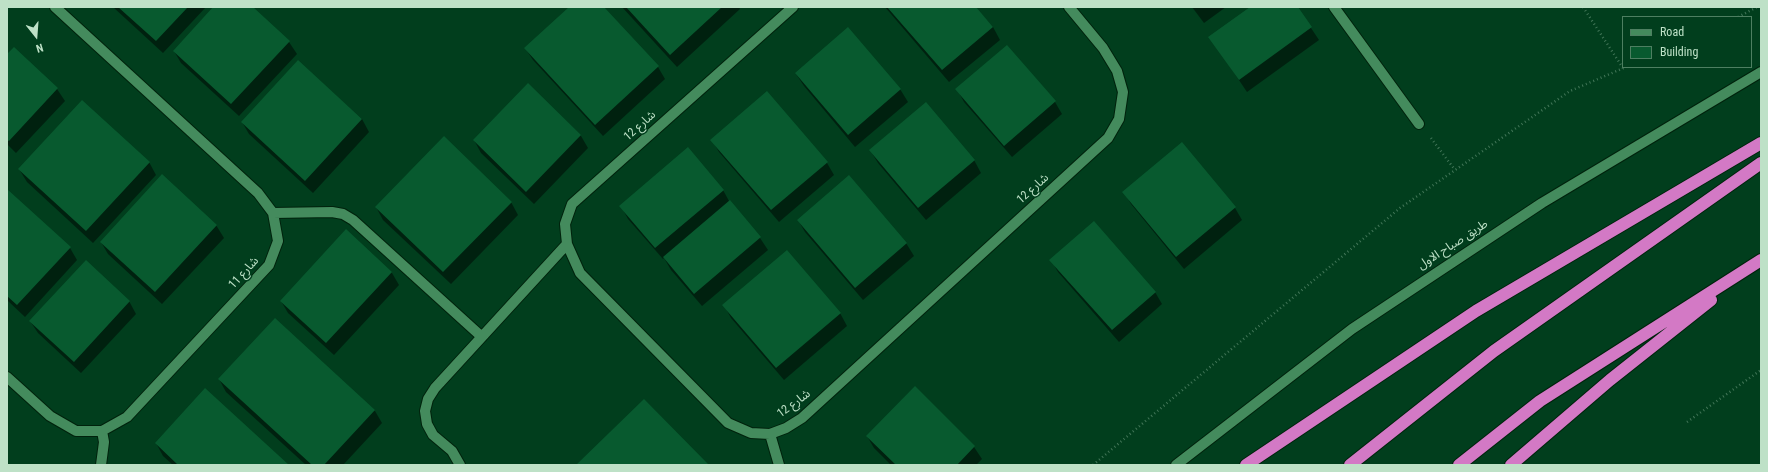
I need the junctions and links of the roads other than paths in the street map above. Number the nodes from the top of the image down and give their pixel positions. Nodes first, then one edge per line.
1 (55, 7) edge
2 (793, 7) edge
3 (1069, 7) edge
4 (1334, 7) edge
5 (1761, 72) edge
6 (1419, 124) road end
7 (1761, 143) edge
8 (1761, 163) edge
9 (273, 213) junction
10 (567, 244) junction
11 (1761, 260) edge
12 (482, 337) junction
13 (7, 377) edge
14 (102, 431) junction
15 (770, 434) junction
16 (101, 465) edge
17 (460, 465) edge
18 (779, 465) edge
19 (1176, 465) edge
20 (1246, 465) edge
21 (1350, 465) edge
22 (1458, 465) edge
23 (1511, 465) edge

1 - 9 street, شارع 11
2 - 10 street, شارع 12
3 - 15 street, شارع 12
4 - 6 street
5 - 19 street, طريق صباح الاول
7 - 20 highway
8 - 21 highway
9 - 12 street
9 - 14 street, شارع 11
10 - 12 street
10 - 15 street, شارع 12
11 - 22 highway
11 - 23 highway
12 - 17 street
13 - 14 street, شارع 11
14 - 16 street
15 - 18 street

